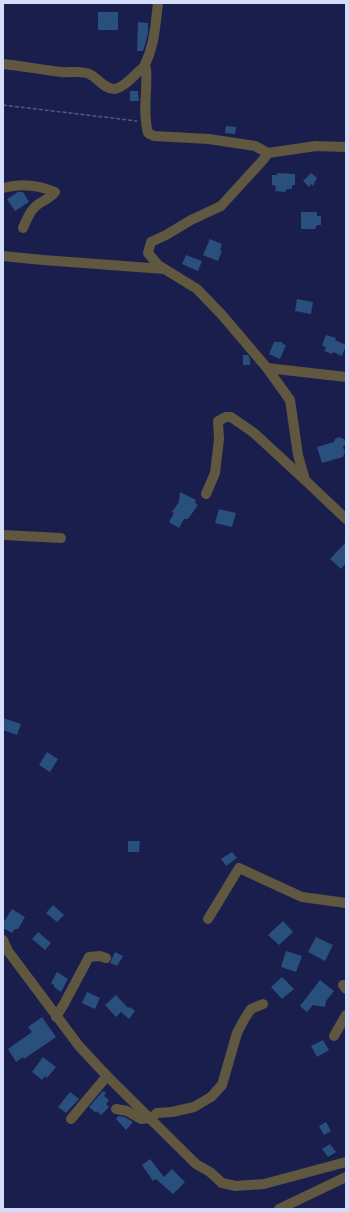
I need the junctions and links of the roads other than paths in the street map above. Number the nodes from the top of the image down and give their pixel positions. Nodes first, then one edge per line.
1 (158, 3) edge
2 (3, 64) edge
3 (144, 66) junction
4 (346, 147) edge
5 (268, 153) junction
6 (3, 188) edge
7 (23, 228) dead end
8 (3, 256) edge
9 (166, 269) junction
10 (267, 368) junction
11 (346, 377) edge
12 (305, 480) junction
13 (206, 494) dead end
14 (346, 519) edge
15 (3, 535) edge
16 (61, 538) dead end
17 (346, 903) edge
18 (208, 919) dead end
19 (3, 940) edge
20 (6, 952) edge
21 (106, 958) dead end
22 (264, 1004) dead end
23 (346, 1014) edge
24 (56, 1017) junction
25 (334, 1036) dead end
26 (107, 1076) junction
27 (116, 1109) dead end
28 (71, 1118) dead end
29 (151, 1118) junction
30 (346, 1162) edge
31 (346, 1177) edge
32 (279, 1209) edge

1 - 3 street
2 - 3 street
3 - 5 street
4 - 5 street
5 - 9 street
6 - 7 street
8 - 9 street
9 - 10 street
10 - 11 street
10 - 12 street
12 - 13 street
12 - 14 street
15 - 16 street
17 - 18 street
19 - 20 street
20 - 24 street
21 - 24 street
22 - 29 street
23 - 25 street
24 - 26 street
26 - 28 street
26 - 29 street
27 - 29 street
29 - 30 street
31 - 32 street

